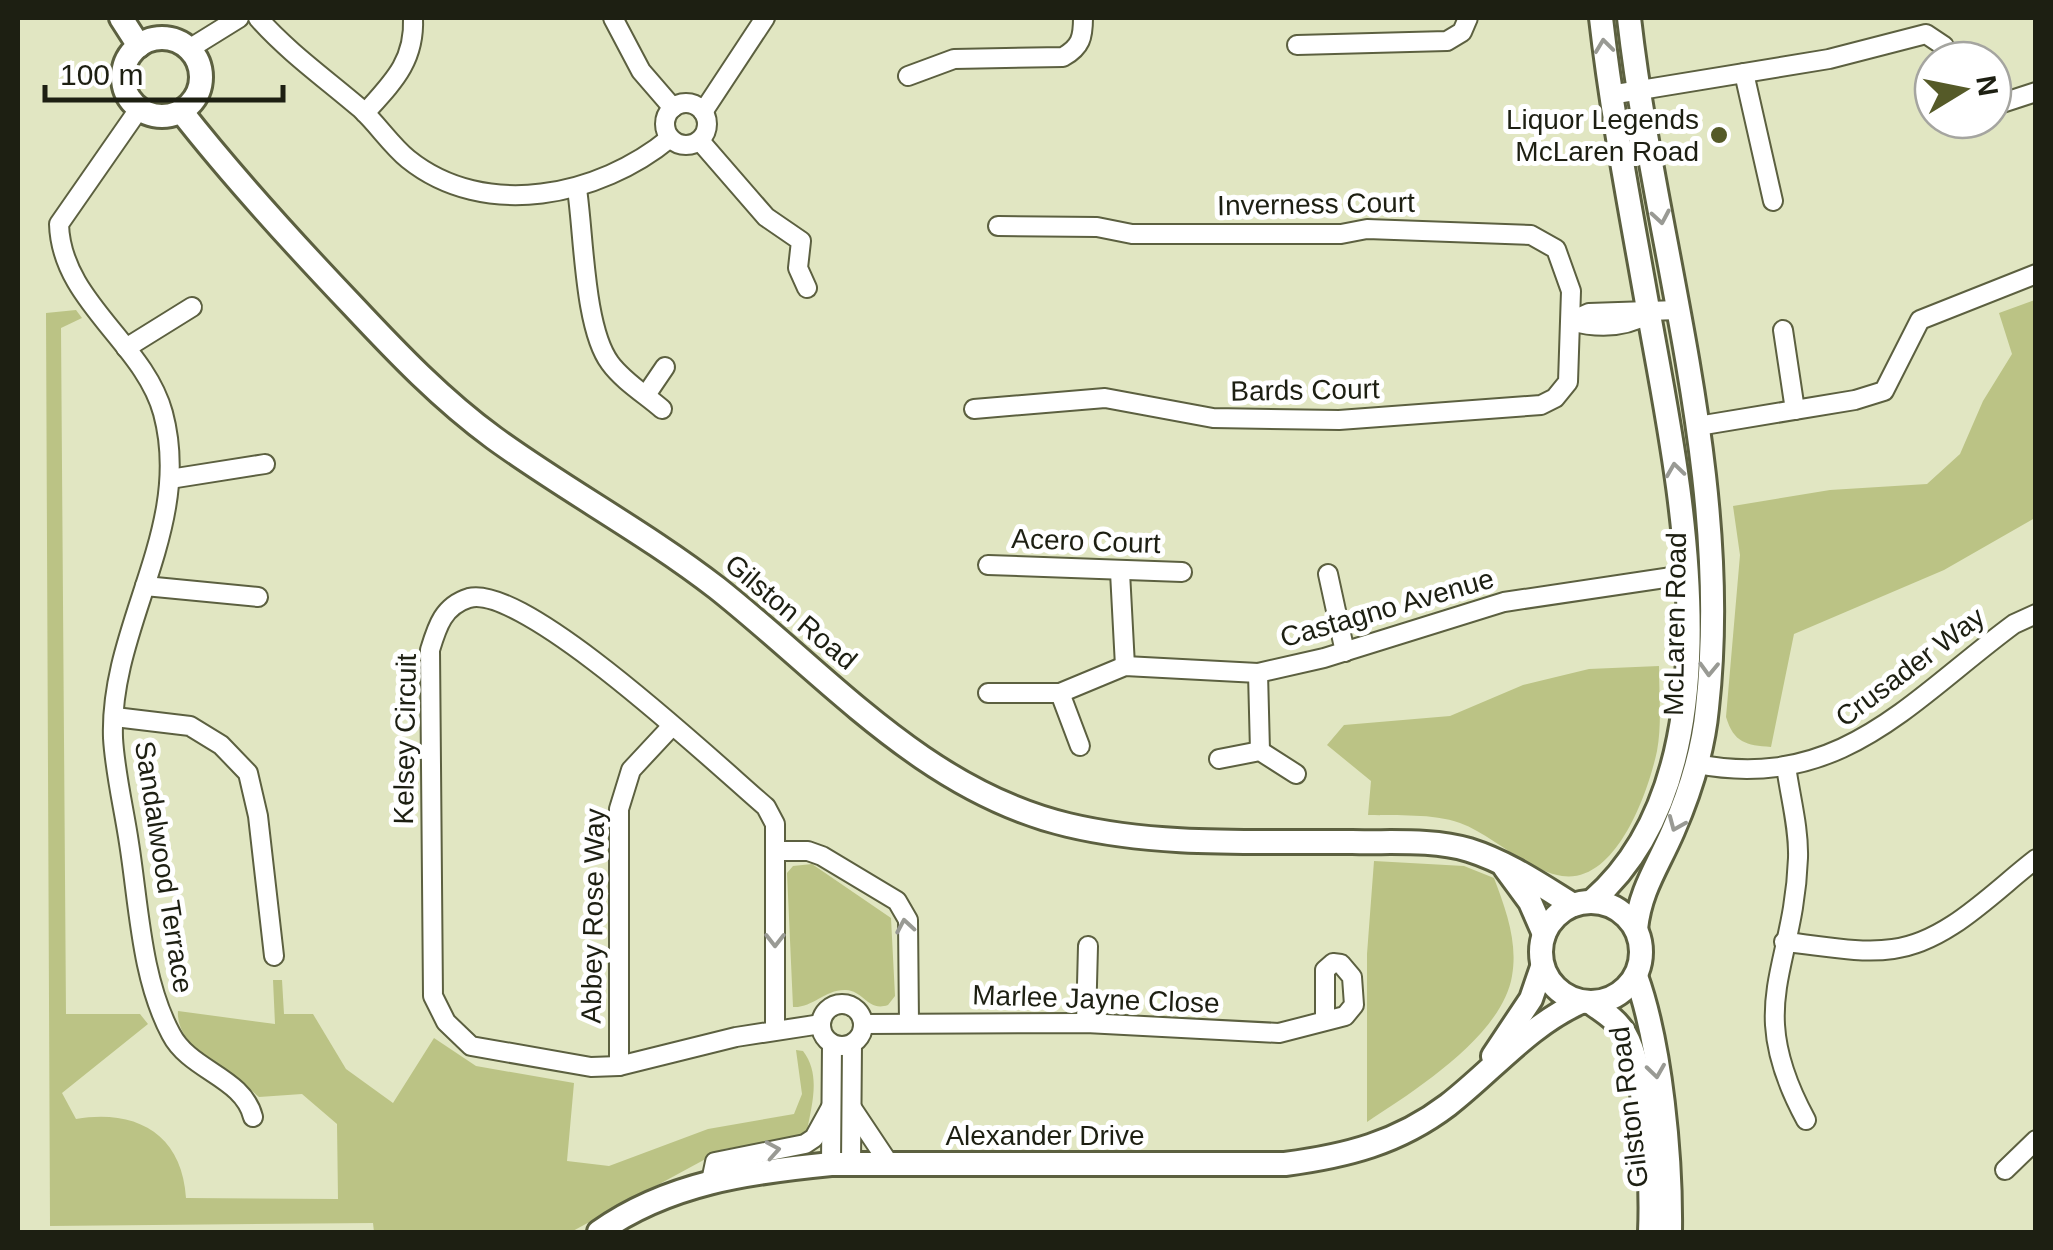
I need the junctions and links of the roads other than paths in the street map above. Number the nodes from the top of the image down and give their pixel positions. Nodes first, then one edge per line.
1 (121, 18) edge
2 (239, 18) edge
3 (258, 18) edge
4 (413, 18) edge
5 (614, 18) edge
6 (764, 18) edge
7 (1083, 18) edge
8 (1468, 18) edge
9 (1601, 18) edge
10 (1629, 18) edge
11 (1935, 40) edge
12 (1297, 45) dead end
13 (138, 46) junction
14 (189, 49) junction
15 (1744, 73) junction
16 (908, 76) dead end
17 (1637, 91) junction
18 (1610, 95) junction
19 (673, 108) junction
20 (139, 109) junction
21 (181, 111) junction
22 (703, 112) junction
23 (365, 113) junction
24 (670, 138) junction
25 (700, 141) junction
26 (577, 189) junction
27 (1772, 201) dead end
28 (998, 226) dead end
29 (2036, 274) edge
30 (806, 288) dead end
31 (192, 307) dead end
32 (1678, 310) junction
33 (1649, 314) junction
34 (1571, 321) junction
35 (1782, 330) dead end
36 (126, 348) junction
37 (665, 367) dead end
38 (646, 395) junction
39 (662, 409) dead end
40 (974, 409) dead end
41 (1795, 410) junction
42 (1698, 426) junction
43 (265, 464) dead end
44 (170, 479) junction
45 (988, 565) dead end
46 (1120, 572) junction
47 (1182, 572) dead end
48 (1328, 574) dead end
49 (1685, 575) junction
50 (145, 586) junction
51 (258, 597) dead end
52 (2036, 614) edge
53 (1345, 652) junction
54 (1125, 666) junction
55 (1258, 673) junction
56 (988, 693) dead end
57 (1060, 693) junction
58 (115, 717) junction
59 (672, 726) junction
60 (1080, 746) dead end
61 (1260, 751) junction
62 (1220, 759) dead end
63 (1698, 764) junction
64 (1786, 766) junction
65 (1296, 774) dead end
66 (775, 851) junction
67 (2036, 858) edge
68 (1502, 864) junction
69 (1582, 903) junction
70 (1636, 929) junction
71 (1544, 934) junction
72 (1784, 942) junction
73 (1088, 946) dead end
74 (274, 956) dead end
75 (1542, 967) junction
76 (1636, 976) junction
77 (1586, 1002) junction
78 (1325, 1020) dead end
79 (909, 1023) junction
80 (1086, 1023) junction
81 (820, 1024) junction
82 (864, 1024) junction
83 (776, 1029) junction
84 (832, 1044) junction
85 (852, 1044) junction
86 (618, 1066) junction
87 (1480, 1076) junction
88 (831, 1107) junction
89 (852, 1108) junction
90 (253, 1117) dead end
91 (1806, 1120) dead end
92 (2036, 1140) edge
93 (841, 1164) junction
94 (890, 1165) junction
95 (2005, 1170) dead end
96 (711, 1181) junction
97 (599, 1232) edge
98 (1650, 1232) edge
99 (1670, 1232) edge

1 - 13 main road
2 - 14 street
3 - 23 street
4 - 23 street
5 - 19 street
6 - 22 street
7 - 16 street
8 - 12 street
18 -> 9 main road, McLaren Road
10 - 17 main road, McLaren Road
11 - 15 street
13 - 14 main road
13 - 20 main road
14 - 21 main road
15 - 17 street
15 - 27 street
17 - 18 street
17 -> 32 main road, McLaren Road
18 - 33 main road, McLaren Road
19 - 22 street
19 - 24 street
20 - 21 main road
20 - 36 street, Sandalwood Terrace
21 - 68 main road, Gilston Road
22 - 25 street
23 - 26 street
24 - 25 street
24 - 26 street
25 - 30 street
26 - 38 street
28 - 34 street, Inverness Court
29 - 41 street
31 - 36 street
32 - 33 street
32 - 42 main road, McLaren Road
33 - 34 street
49 -> 33 main road, McLaren Road
34 - 40 street, Bards Court
35 - 41 street
36 - 44 street, Sandalwood Terrace
37 - 38 street
38 - 39 street
41 - 42 street
42 -> 63 main road, McLaren Road
43 - 44 street
44 - 50 street, Sandalwood Terrace
45 - 46 street, Acero Court
46 - 47 street, Acero Court
46 - 54 street
48 - 53 street
49 - 53 street, Castagno Avenue
49 - 69 main road, McLaren Road
50 - 51 street
50 - 58 street, Sandalwood Terrace
52 - 64 street, Crusader Way
53 - 55 street, Castagno Avenue
54 - 55 street, Castagno Avenue
54 - 57 street, Castagno Avenue
55 - 61 street
56 - 57 street, Castagno Avenue
57 - 60 street
58 - 74 street
58 - 90 street, Sandalwood Terrace
59 - 66 street, Kelsey Circuit
59 - 86 street, Abbey Rose Way
59 - 86 street, Kelsey Circuit
61 - 62 street
61 - 65 street
63 - 64 street, Crusader Way
63 -> 70 main road, McLaren Road
64 - 72 street
79 -> 66 street
66 -> 83 street, Kelsey Circuit
67 - 72 street
68 - 69 main road, Gilston Road
68 - 71 main road
69 - 70 main road
69 - 71 main road
70 - 76 main road
71 - 75 main road
72 - 91 street
73 - 80 street
75 - 77 main road
75 - 87 main road, Alexander Drive
76 - 77 main road
76 -> 99 main road, Gilston Road
77 - 87 main road, Alexander Drive
77 - 98 main road, Gilston Road
78 - 80 street, Marlee Jayne Close
79 - 80 street, Marlee Jayne Close
79 - 82 street, Marlee Jayne Close
81 - 82 street
81 - 83 street, Kelsey Circuit
81 - 84 street
82 - 85 street
83 - 86 street, Kelsey Circuit
84 - 85 street
84 - 88 street
85 - 89 street
87 - 94 main road, Alexander Drive
88 - 93 street
96 -> 88 street
89 - 93 street
89 - 94 street
92 - 95 street
93 - 94 main road, Alexander Drive
93 - 96 main road, Alexander Drive
96 - 97 main road, Alexander Drive

